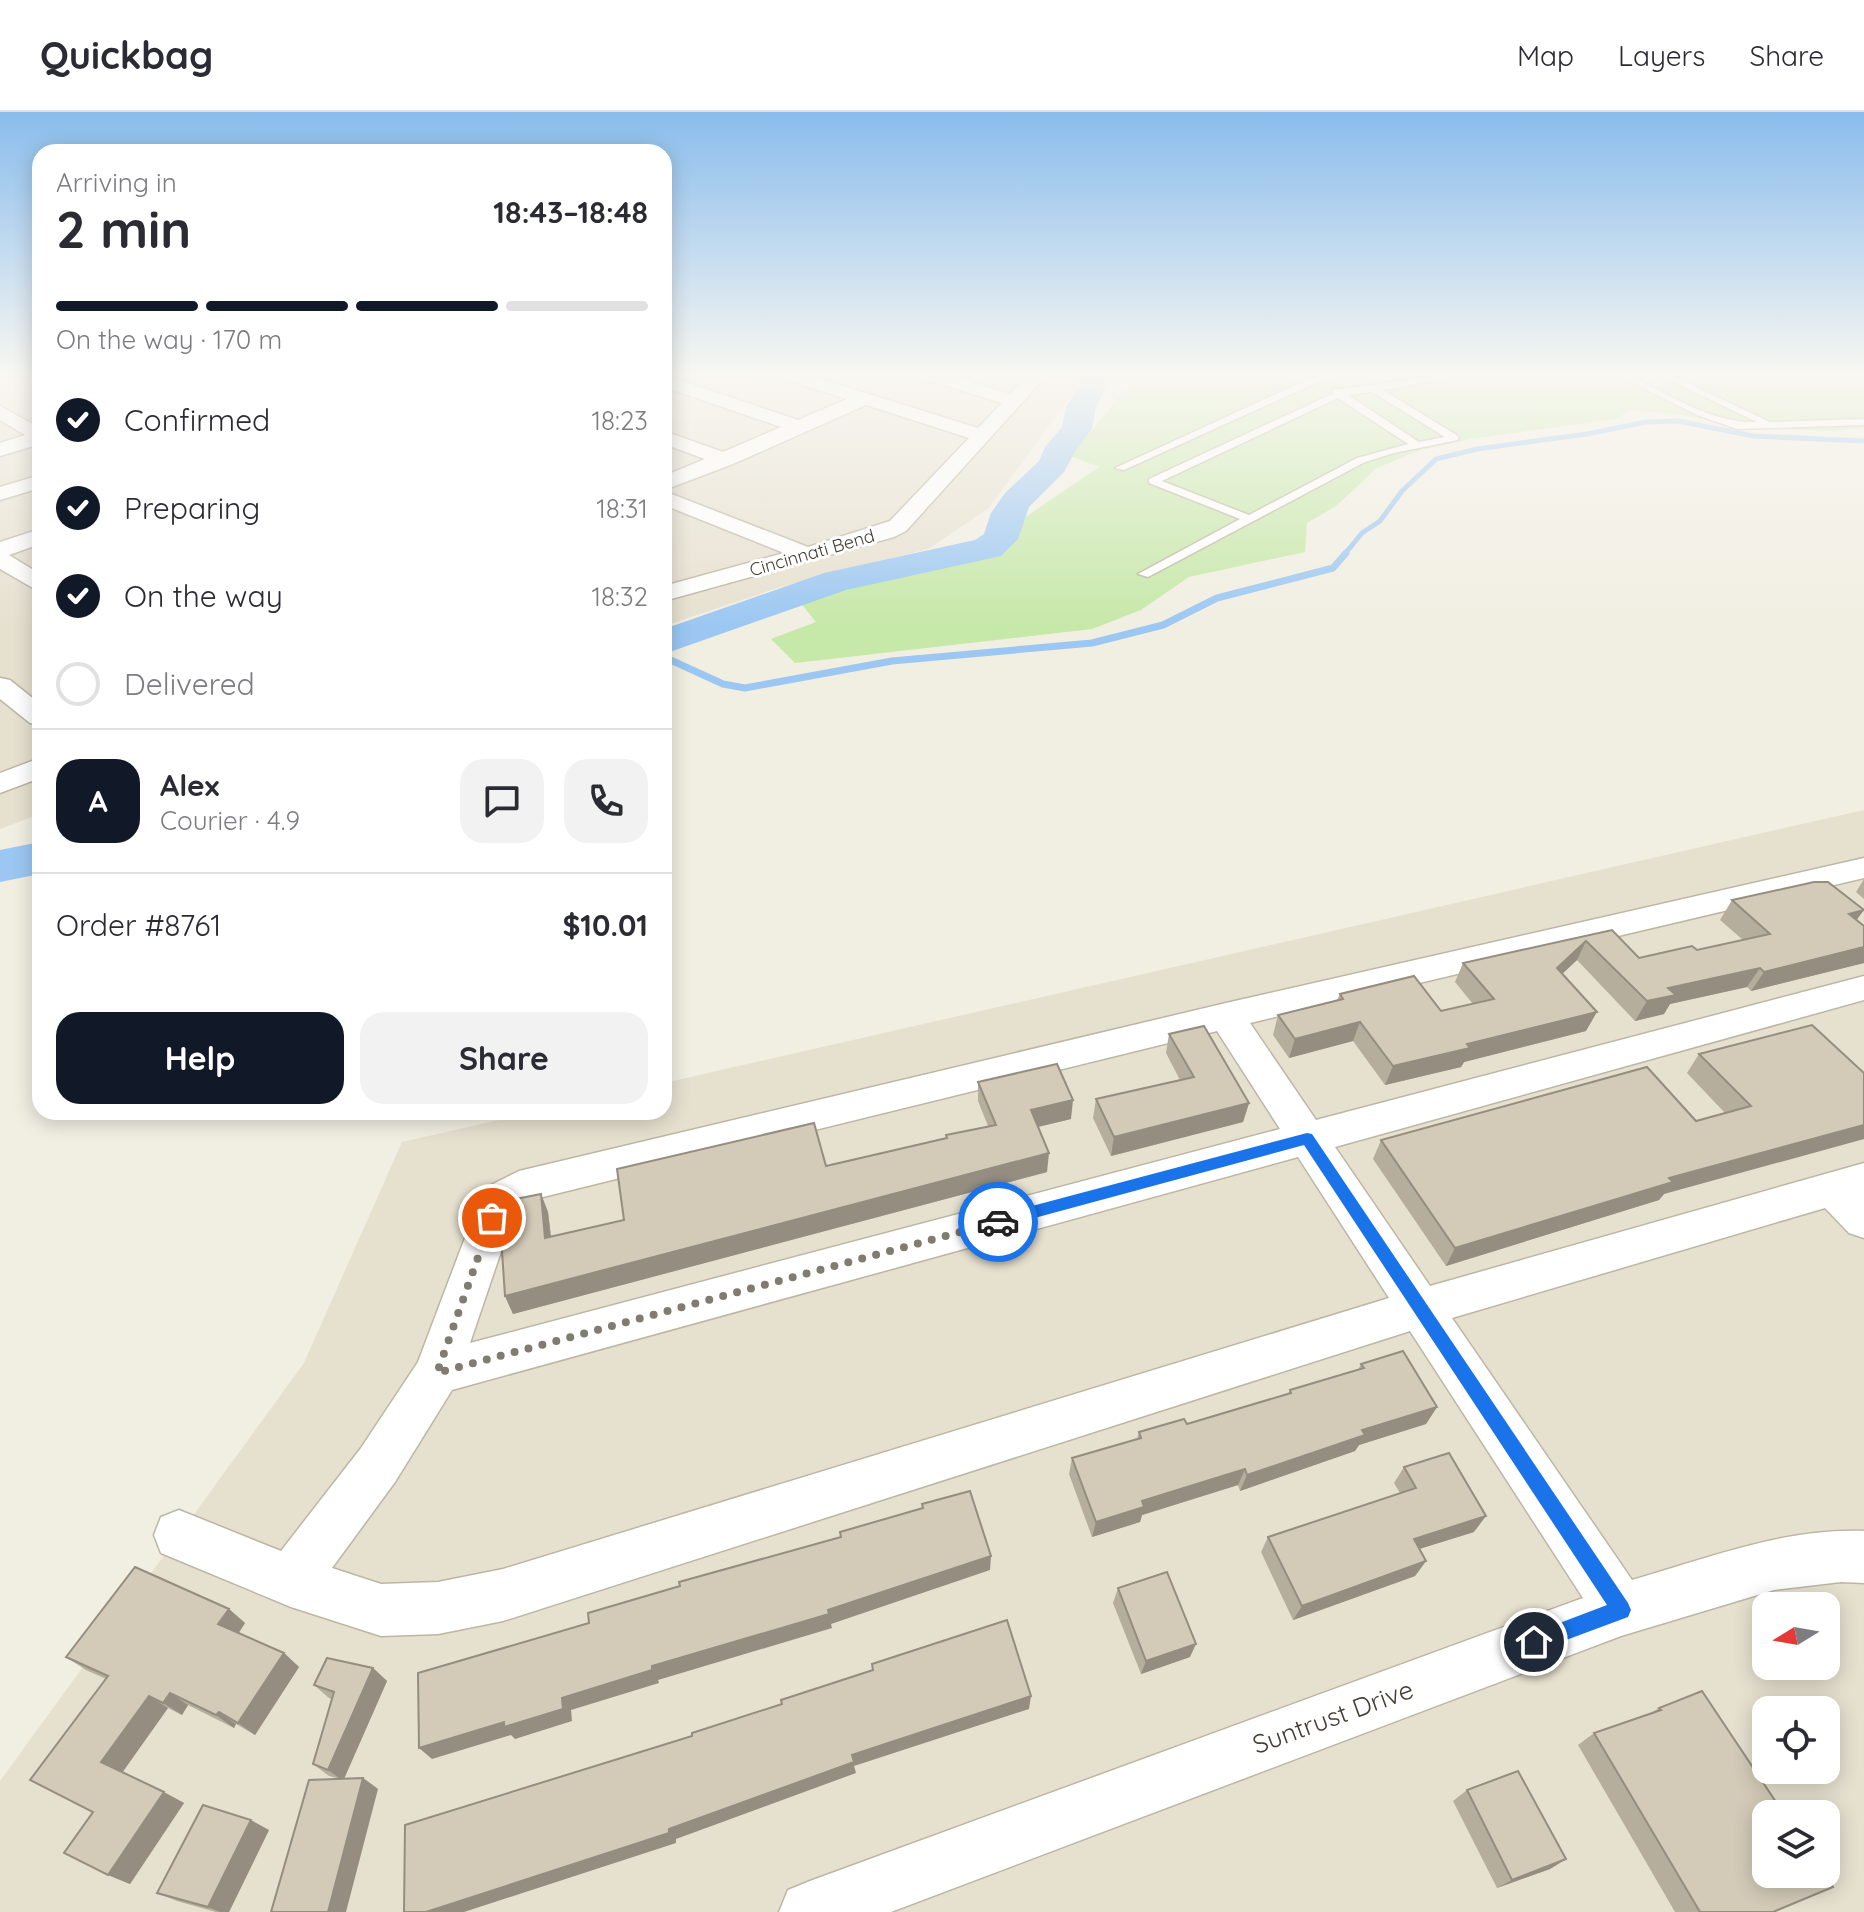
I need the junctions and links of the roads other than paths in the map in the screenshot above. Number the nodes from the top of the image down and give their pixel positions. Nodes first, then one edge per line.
1 (961, 459) edge
2 (1139, 459) edge
3 (1200, 459) edge
4 (1365, 459) edge
5 (726, 460) edge
6 (1120, 468) dead end
7 (672, 481) edge
8 (32, 484) edge
9 (0, 494) edge
10 (672, 500) edge
11 (1250, 519) junction
12 (32, 539) edge
13 (0, 550) edge
14 (806, 554) junction
15 (0, 559) edge
16 (672, 572) edge
17 (1144, 574) dead end
18 (32, 580) edge
19 (699, 584) junction
20 (672, 592) edge
21 (0, 686) edge
22 (32, 711) edge
23 (32, 770) edge
24 (0, 784) edge
25 (1864, 868) edge
26 (1864, 988) edge
27 (1226, 1016) junction
28 (1307, 1138) junction
29 (1854, 1197) edge
30 (1421, 1308) junction
31 (437, 1373) junction
32 (179, 1535) dead end
33 (1864, 1557) edge
34 (291, 1581) junction
35 (1621, 1610) junction
36 (810, 1912) edge

1 - 14 street, Cincinnati Bend
2 - 6 lane
3 - 11 lane
4 - 11 lane
5 - 7 street
8 - 9 street
10 - 14 street
11 - 17 lane
12 - 13 street
14 - 19 street, Cincinnati Bend
15 - 18 street
16 - 19 street
19 - 20 street, Cincinnati Bend
21 - 22 street
23 - 24 street
25 - 27 street
26 - 28 street
27 - 28 street
27 - 31 street
28 - 30 street
28 - 31 street
29 - 30 street
30 - 34 street
30 - 35 street
31 - 34 street
32 - 34 street
33 - 35 street, Suntrust Drive
35 - 36 street, Suntrust Drive

